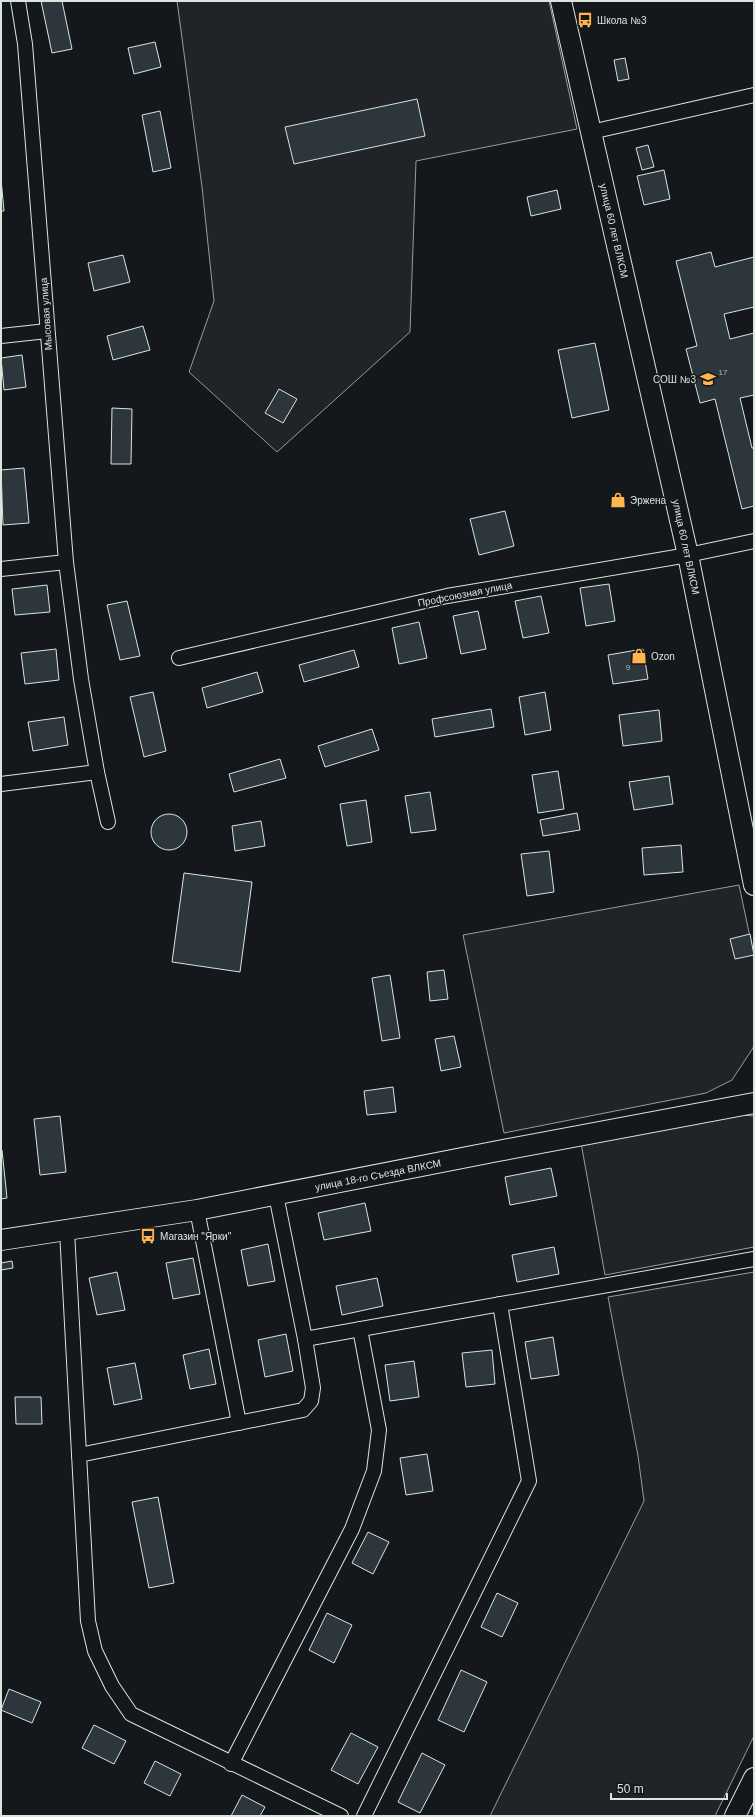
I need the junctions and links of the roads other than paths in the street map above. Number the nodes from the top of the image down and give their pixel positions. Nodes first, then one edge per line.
1 (18, 1) edge
2 (561, 1) edge
3 (754, 95) edge
4 (591, 132) junction
5 (47, 331) junction
6 (1, 336) edge
7 (754, 542) edge
8 (688, 555) junction
9 (66, 562) junction
10 (1, 569) edge
11 (179, 658) dead end
12 (97, 772) junction
13 (1, 784) edge
14 (108, 822) dead end
15 (754, 885) edge
16 (754, 1103) edge
17 (276, 1195) junction
18 (198, 1210) junction
19 (67, 1230) junction
20 (1, 1240) edge
21 (754, 1259) edge
22 (500, 1304) junction
23 (360, 1329) junction
24 (305, 1339) junction
25 (239, 1423) junction
26 (79, 1455) junction
27 (231, 1764) junction
28 (754, 1778) edge
29 (341, 1816) edge
30 (364, 1816) edge
31 (735, 1816) edge

1 - 5 street, Мысовая улица
2 - 4 street, улица 60 лет ВЛКСМ
3 - 4 street
4 - 8 street, улица 60 лет ВЛКСМ
5 - 6 street
5 - 9 street, Мысовая улица
7 - 8 street, Профсоюзная улица
8 - 11 street, Профсоюзная улица
8 - 15 street, улица 60 лет ВЛКСМ
9 - 10 street
9 - 12 street, Мысовая улица
12 - 13 street
12 - 14 street, Мысовая улица
16 - 17 street, улица 18-го Съезда ВЛКСМ
17 - 18 street, улица 18-го Съезда ВЛКСМ
17 - 24 street
18 - 19 street, улица 18-го Съезда ВЛКСМ
18 - 25 street
19 - 20 street, улица 18-го Съезда ВЛКСМ
19 - 26 street
21 - 22 street
22 - 23 street
22 - 30 street
23 - 24 street
23 - 27 street
24 - 25 street
25 - 26 street
26 - 27 street
27 - 29 street
28 - 31 street

